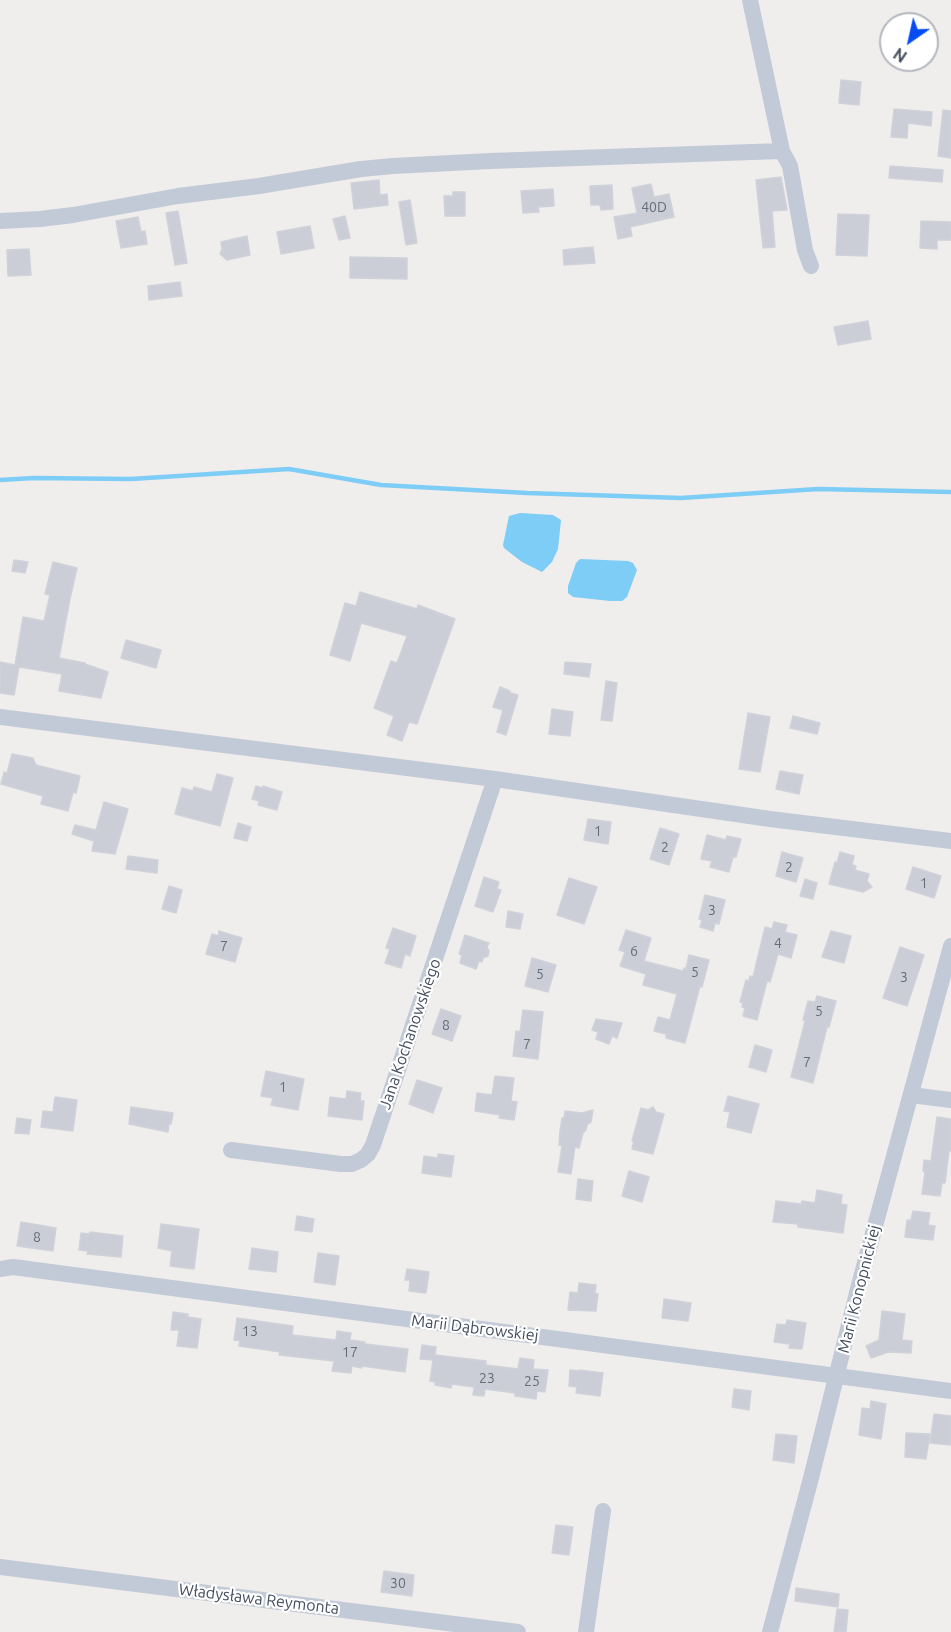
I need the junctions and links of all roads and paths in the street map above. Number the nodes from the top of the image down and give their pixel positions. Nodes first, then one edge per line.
1 (750, 0) edge
2 (783, 151) junction
3 (0, 221) edge
4 (811, 266) dead end
5 (0, 717) edge
6 (495, 779) junction
7 (951, 841) edge
8 (951, 946) edge
9 (911, 1095) junction
10 (951, 1100) edge
11 (231, 1150) dead end
12 (0, 1269) edge
13 (837, 1376) junction
14 (951, 1391) edge
15 (603, 1511) dead end
16 (0, 1567) edge
17 (518, 1632) edge
18 (586, 1632) edge
19 (770, 1632) edge

1 - 2 street
2 - 3 street
2 - 4 street
5 - 6 street
6 - 7 street
6 - 11 street, Jana Kochanowskiego
8 - 9 street, Marii Konopnickiej
9 - 10 street
9 - 13 street, Marii Konopnickiej
12 - 13 street, Marii Dąbrowskiej
13 - 14 street, Marii Dąbrowskiej
13 - 19 street, Marii Konopnickiej
15 - 18 street
16 - 17 street, Władysława Reymonta

